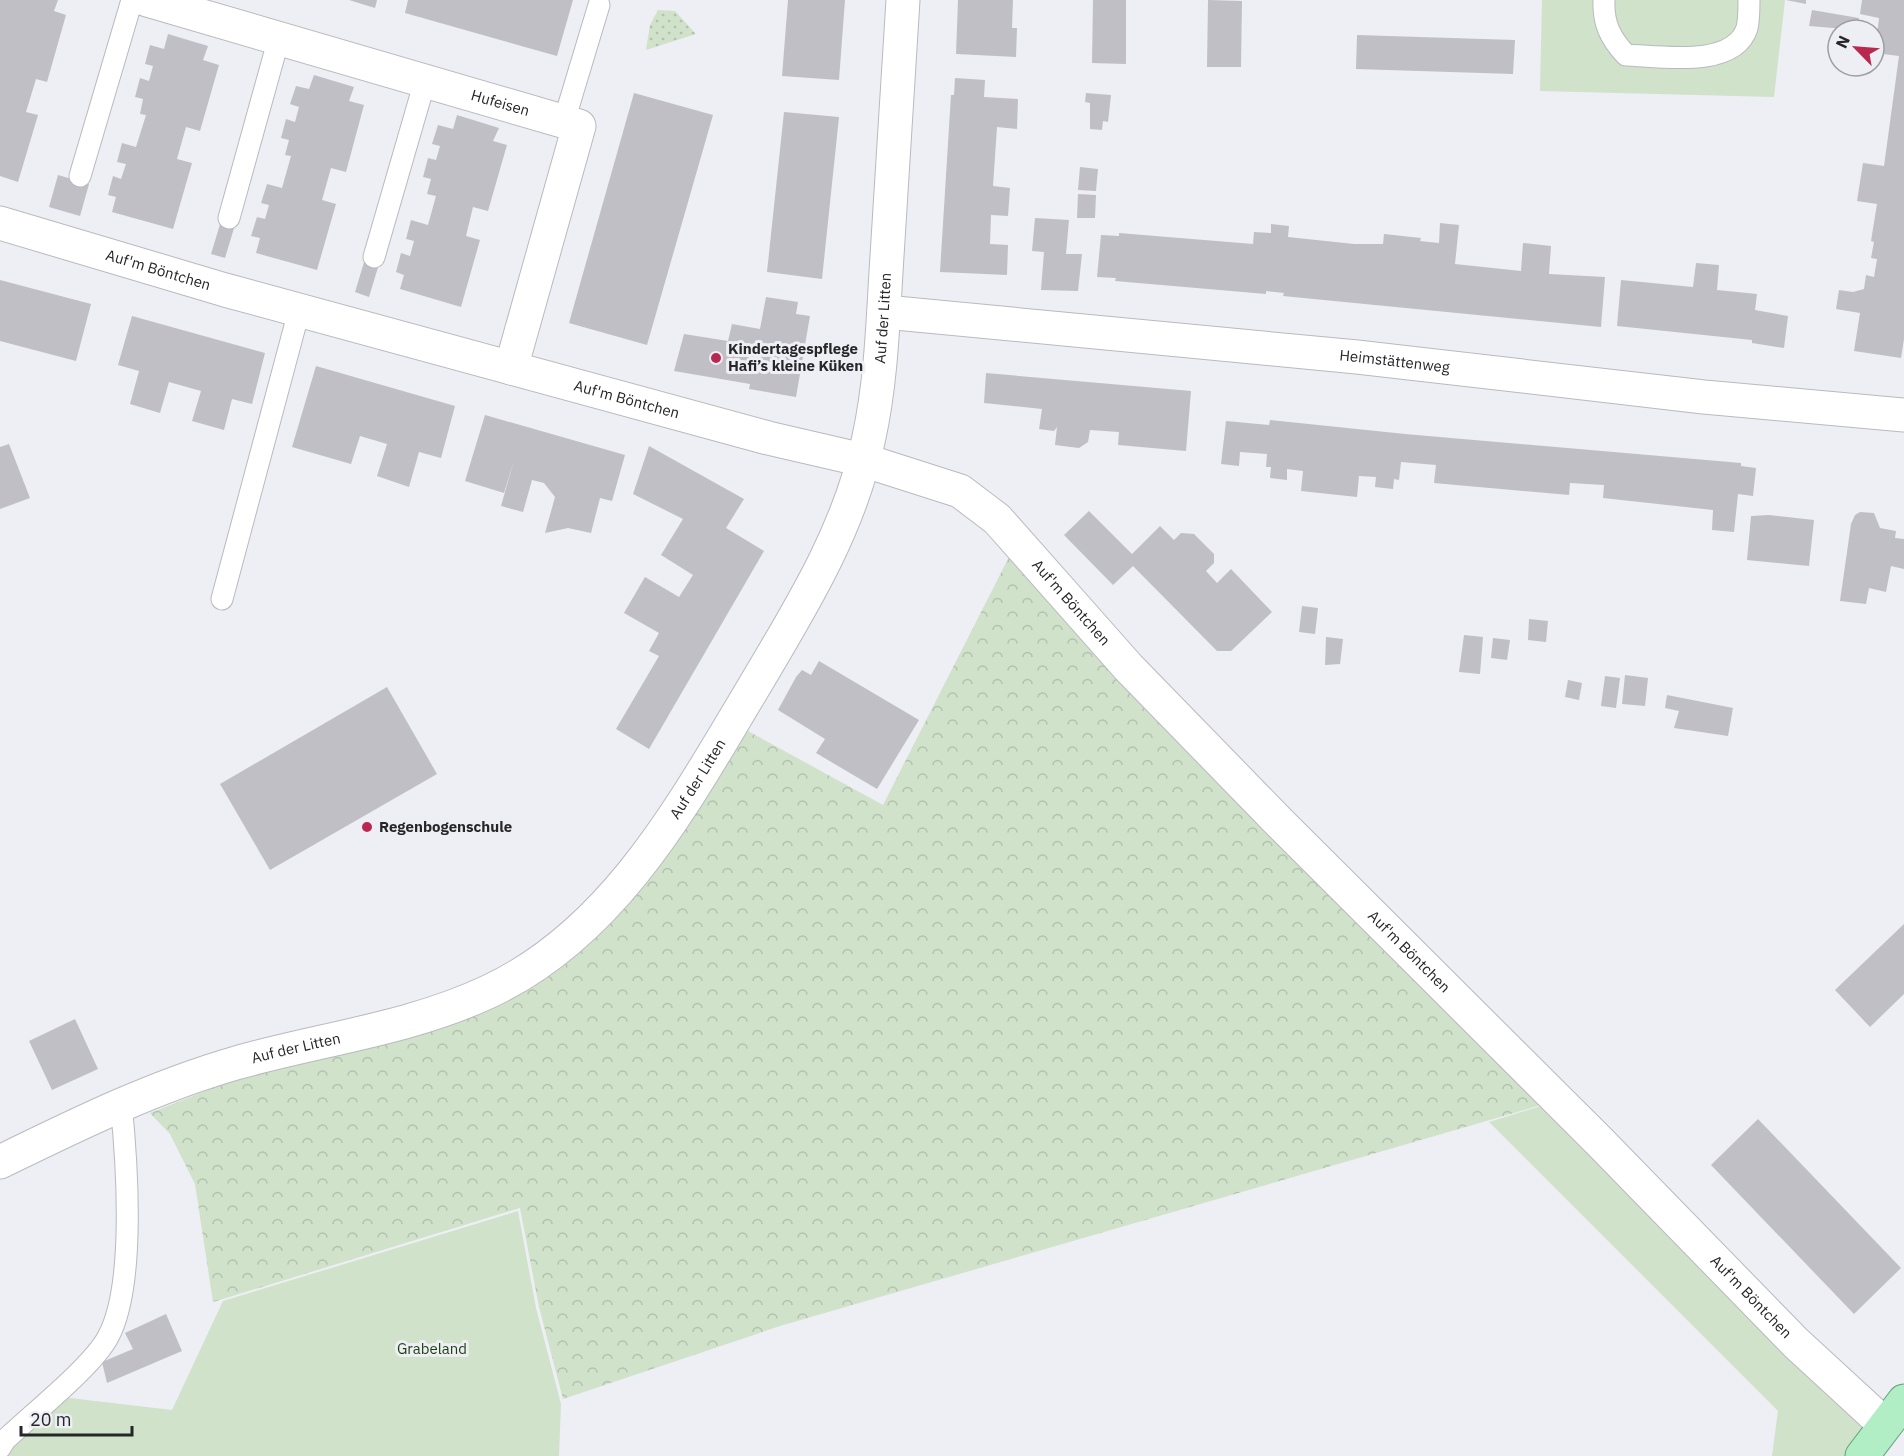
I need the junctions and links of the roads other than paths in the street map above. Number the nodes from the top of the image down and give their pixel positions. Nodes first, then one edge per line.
1 (132, 0) edge
2 (147, 0) edge
3 (903, 0) edge
4 (1604, 0) edge
5 (1749, 0) edge
6 (180, 5) edge
7 (599, 5) dead end
8 (279, 38) junction
9 (425, 81) junction
10 (564, 121) junction
11 (80, 176) dead end
12 (229, 218) dead end
13 (0, 223) edge
14 (374, 257) dead end
15 (299, 310) junction
16 (885, 312) junction
17 (512, 368) junction
18 (1904, 415) edge
19 (863, 460) junction
20 (222, 598) dead end
21 (122, 1103) junction
22 (0, 1162) edge
23 (1894, 1412) edge
24 (0, 1448) edge
25 (1862, 1456) edge

1 - 11 lane
2 - 6 street, Hufeisen
3 - 16 street, Auf der Litten
4 - 5 lane
6 - 8 street, Hufeisen
7 - 10 lane
8 - 9 street, Hufeisen
8 - 12 lane
9 - 10 street, Hufeisen
9 - 14 lane
10 - 17 street
13 - 15 street, Auf'm Böntchen
15 - 17 street, Auf'm Böntchen
15 - 20 lane
16 - 18 street, Heimstättenweg
16 - 19 street, Auf der Litten
17 - 19 street, Auf'm Böntchen
19 - 21 street, Auf der Litten
19 - 23 street, Auf'm Böntchen
21 - 22 street, Auf der Litten
21 - 24 lane
23 - 25 main road

